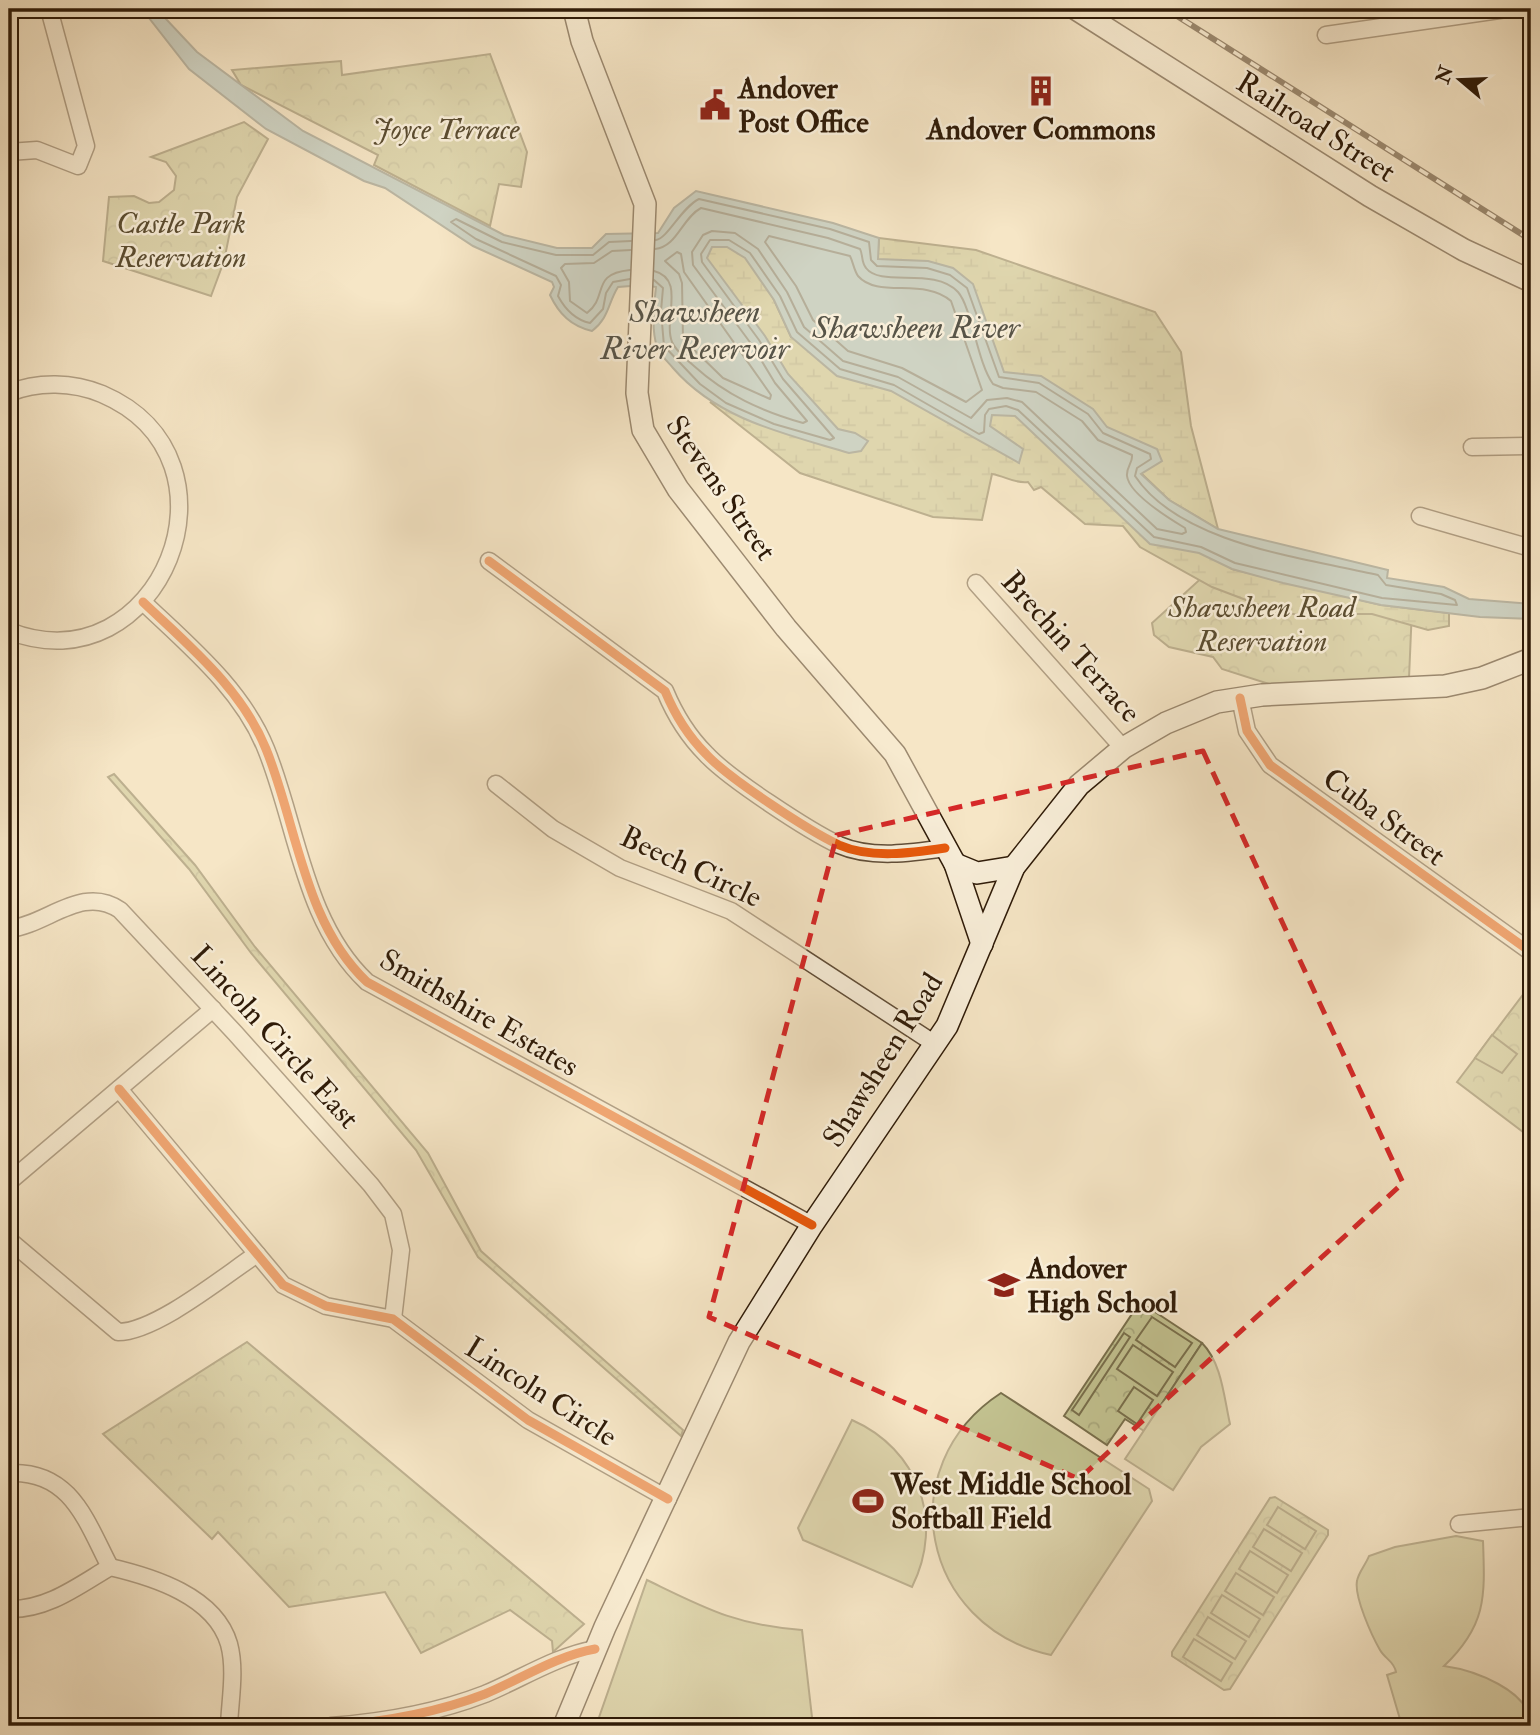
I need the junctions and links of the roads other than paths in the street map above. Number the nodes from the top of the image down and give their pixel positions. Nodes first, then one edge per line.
1 (49, 9) edge
2 (574, 9) edge
3 (1076, 9) edge
4 (1506, 9) edge
5 (1326, 35) dead end
6 (9, 152) edge
7 (1531, 281) edge
8 (9, 393) edge
9 (1531, 446) edge
10 (1472, 447) dead end
11 (1420, 516) dead end
12 (1531, 548) edge
13 (489, 561) dead end
14 (976, 583) dead end
15 (143, 602) junction
16 (9, 631) edge
17 (1531, 659) edge
18 (1240, 698) junction
19 (1123, 748) junction
20 (496, 784) dead end
21 (950, 856) junction
22 (1014, 867) junction
23 (9, 929) edge
24 (982, 944) junction
25 (1531, 952) edge
26 (213, 1009) junction
27 (935, 1044) junction
28 (119, 1089) junction
29 (9, 1182) edge
30 (812, 1225) junction
31 (9, 1240) edge
32 (257, 1254) junction
33 (393, 1319) junction
34 (9, 1474) edge
35 (668, 1499) junction
36 (1531, 1517) edge
37 (1459, 1524) dead end
38 (110, 1567) junction
39 (9, 1609) edge
40 (595, 1649) junction
41 (229, 1726) edge
42 (331, 1726) edge
43 (564, 1726) edge

1 - 6 street
2 - 21 main road, Stevens Street
3 - 7 main road, Railroad Street
4 - 5 street
8 - 15 street
9 - 10 street
11 - 12 street
13 - 21 street
14 - 19 street, Brechin Terrace
15 - 16 street
15 - 30 street, Smithshire Estates
17 - 18 main road, Shawsheen Road
18 - 19 main road, Shawsheen Road
18 - 25 street, Cuba Street
19 - 22 main road, Shawsheen Road
20 - 27 street, Beech Circle
21 - 22 main road
21 - 24 main road, Stevens Street
22 - 24 main road, Shawsheen Road
23 - 26 street, Lincoln Circle East
24 - 27 main road, Shawsheen Road
26 - 28 street
26 - 33 street, Lincoln Circle East
27 - 30 main road, Shawsheen Road
28 - 29 street
28 - 32 street
30 - 35 main road, Shawsheen Road
31 - 32 street
32 - 33 street
33 - 35 street, Lincoln Circle
34 - 38 street
35 - 40 main road, Shawsheen Road
36 - 37 street
38 - 39 street
38 - 41 street
40 - 42 street
40 - 43 main road, Shawsheen Road

